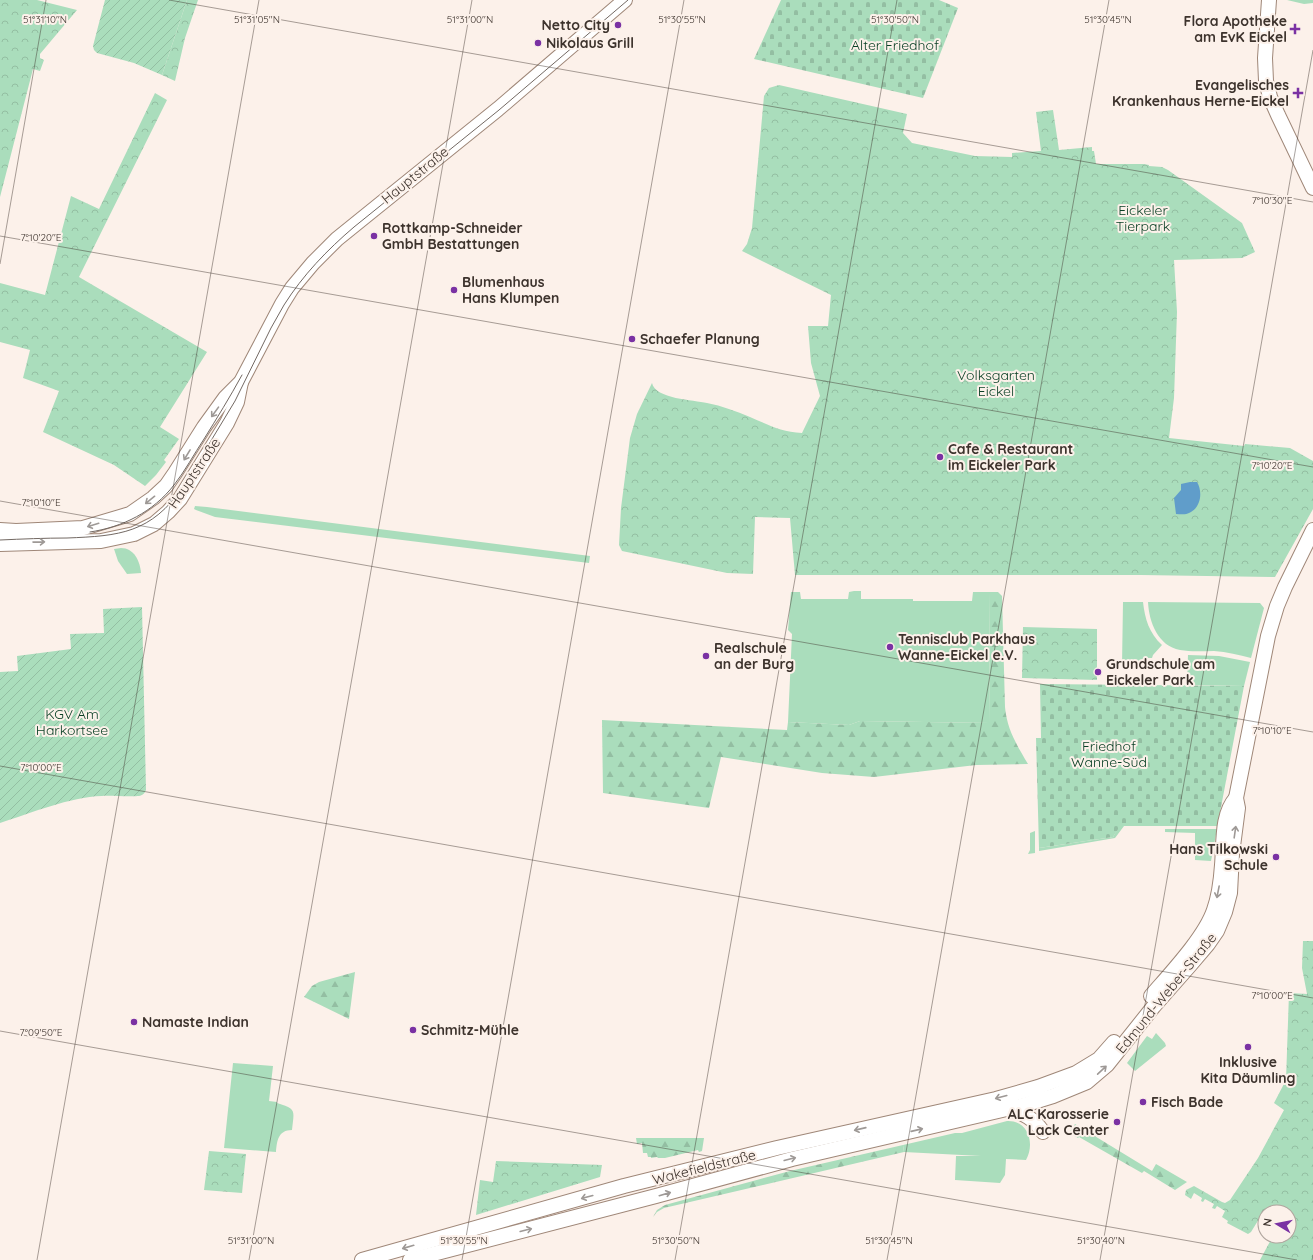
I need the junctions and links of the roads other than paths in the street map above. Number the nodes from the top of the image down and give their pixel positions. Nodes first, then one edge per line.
1 (625, 0) edge
2 (1268, 4) edge
3 (1313, 188) edge
4 (241, 382) junction
5 (0, 530) edge
6 (1313, 530) edge
7 (0, 544) edge
8 (1236, 798) junction
9 (1049, 1084) joint
10 (1042, 1100) joint
11 (1008, 1109) junction
12 (1043, 1132) dead end
13 (362, 1260) edge
14 (410, 1260) edge

1 - 4 main road, Hauptstraße
2 - 3 main road
4 -> 5 main road, Hauptstraße
7 -> 4 main road, Hauptstraße
6 - 8 main road, Edmund-Weber-Straße
8 -> 9 main road, Edmund-Weber-Straße
10 -> 8 main road, Edmund-Weber-Straße
9 -> 13 main road, Wakefieldstraße
10 - 11 main road, Wakefieldstraße
11 - 12 main road
14 -> 11 main road, Wakefieldstraße

